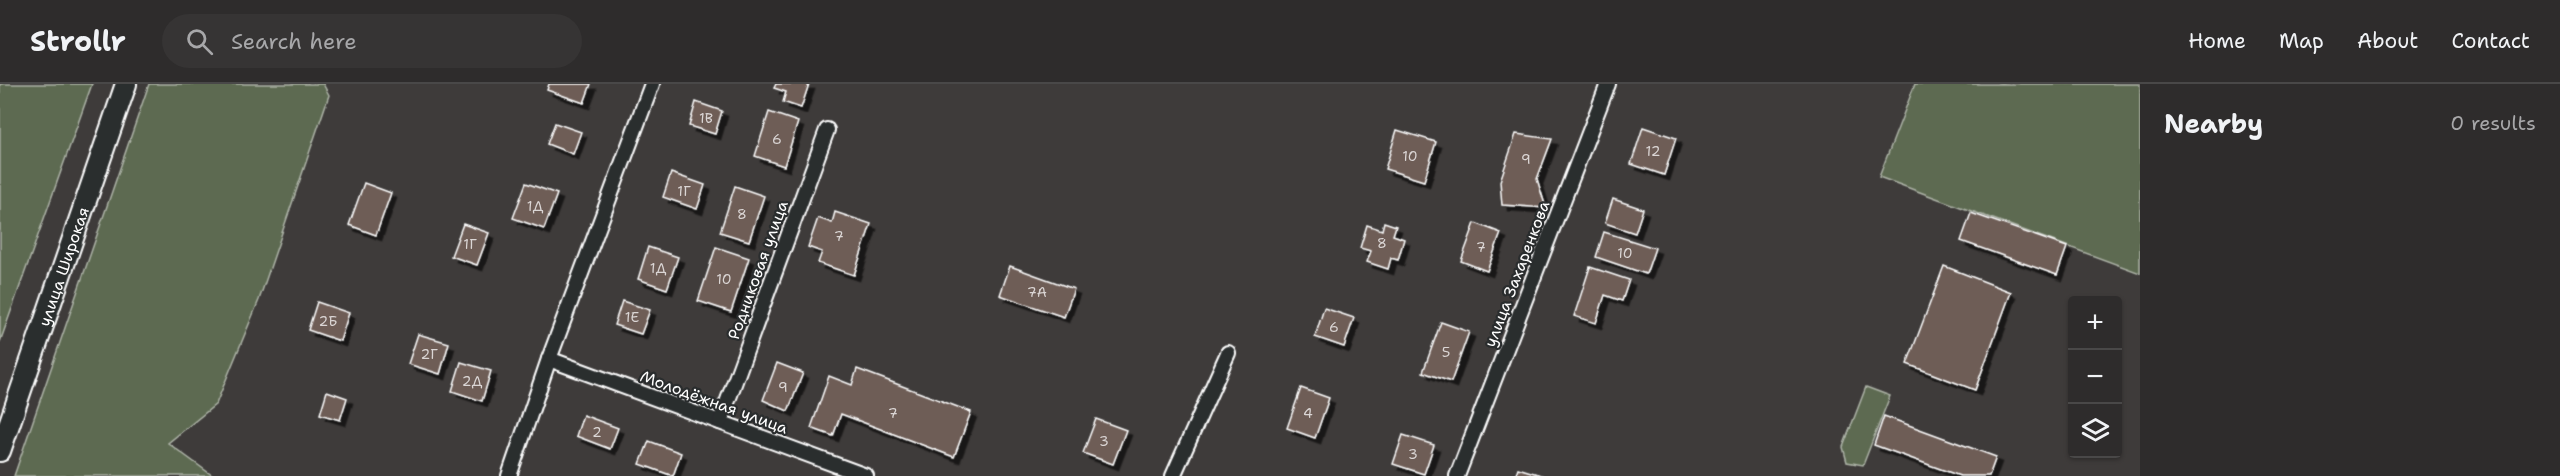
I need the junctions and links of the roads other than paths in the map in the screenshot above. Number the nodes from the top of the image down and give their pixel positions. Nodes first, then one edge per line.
1 (126, 84) edge
2 (652, 84) edge
3 (1608, 84) edge
4 (827, 129) dead end
5 (1227, 353) dead end
6 (549, 359) junction
7 (720, 422) junction
8 (0, 451) edge
9 (509, 476) edge
10 (866, 476) edge
11 (1173, 476) edge
12 (1457, 476) edge

1 - 8 main road, улица Широкая
2 - 6 street
3 - 12 street, улица Захаренкова
4 - 7 street, Родниковая улица
5 - 11 street
6 - 7 street, Молодёжная улица
6 - 9 street
7 - 10 street, Молодёжная улица

